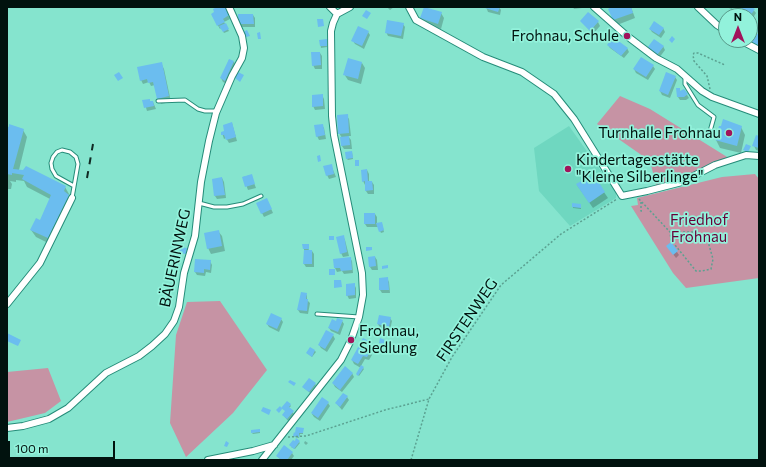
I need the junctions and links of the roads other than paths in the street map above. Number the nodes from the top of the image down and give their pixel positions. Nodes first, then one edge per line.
1 (229, 7) edge
2 (330, 7) edge
3 (350, 7) edge
4 (409, 7) edge
5 (594, 7) edge
6 (698, 7) edge
7 (337, 14) junction
8 (718, 26) edge
9 (686, 76) junction
10 (158, 101) dead end
11 (217, 110) junction
12 (759, 114) edge
13 (709, 135) dead end
14 (759, 156) edge
15 (74, 186) junction
16 (261, 196) dead end
17 (72, 198) joint
18 (199, 203) junction
19 (7, 304) edge
20 (317, 314) dead end
21 (359, 317) junction
22 (7, 428) edge
23 (274, 445) junction
24 (254, 451) junction
25 (208, 460) edge
26 (262, 460) edge

1 - 11 street, BÄUERINWEG
2 - 7 street
3 - 7 street
4 - 14 street
5 - 9 street
6 - 8 street
7 - 21 street
9 - 12 street
9 - 13 lane
10 - 11 lane
11 - 18 street, BÄUERINWEG
15 - 15 lane
15 - 17 lane
16 - 18 lane
17 - 19 street
18 - 22 street, BÄUERINWEG
20 - 21 lane
21 - 23 street
23 - 24 street
23 - 26 street
24 - 25 street
24 - 26 street

